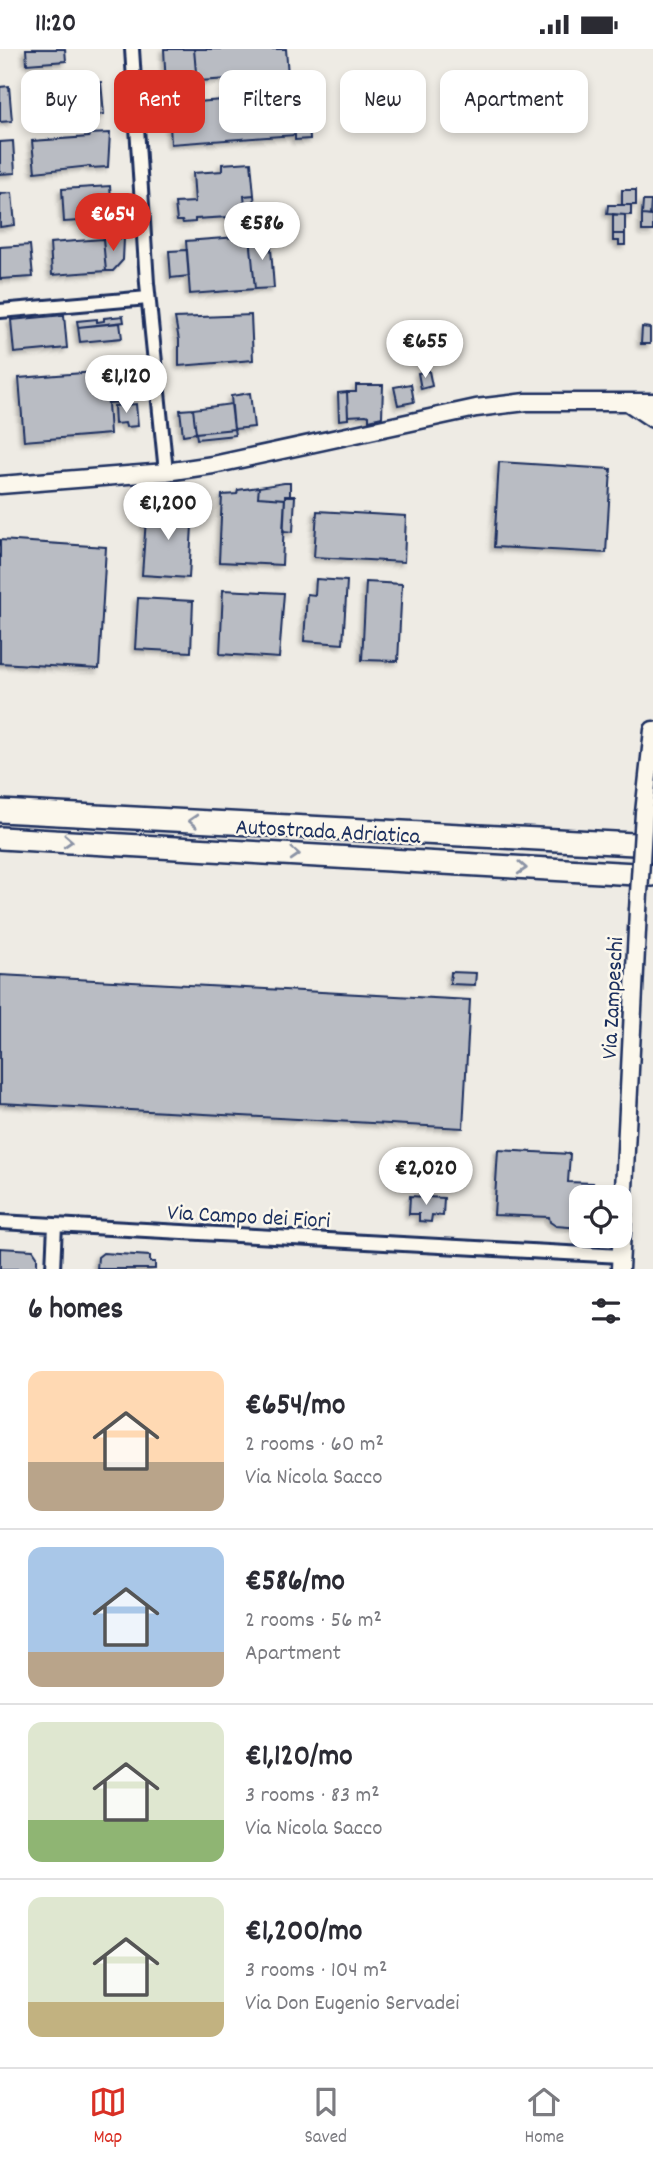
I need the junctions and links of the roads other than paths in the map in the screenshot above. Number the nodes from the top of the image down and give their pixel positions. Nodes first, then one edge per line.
1 (132, 49) edge
2 (148, 298) junction
3 (0, 311) edge
4 (653, 402) edge
5 (628, 403) junction
6 (653, 419) edge
7 (166, 472) junction
8 (0, 485) edge
9 (653, 730) edge
10 (0, 811) edge
11 (0, 838) edge
12 (653, 845) edge
13 (653, 875) edge
14 (0, 1222) edge
15 (55, 1225) junction
16 (621, 1262) edge
17 (53, 1269) edge

1 - 2 street
2 - 3 street
2 - 7 street
4 - 5 street
5 - 6 street
5 - 7 street
7 - 8 street
9 - 16 street, Via Zampeschi, bridge
12 -> 10 highway, Autostrada Adriatica
11 -> 13 highway, Autostrada Adriatica
14 - 15 street, Via Campo dei Fiori
15 - 16 street, Via Campo dei Fiori
15 - 17 street

